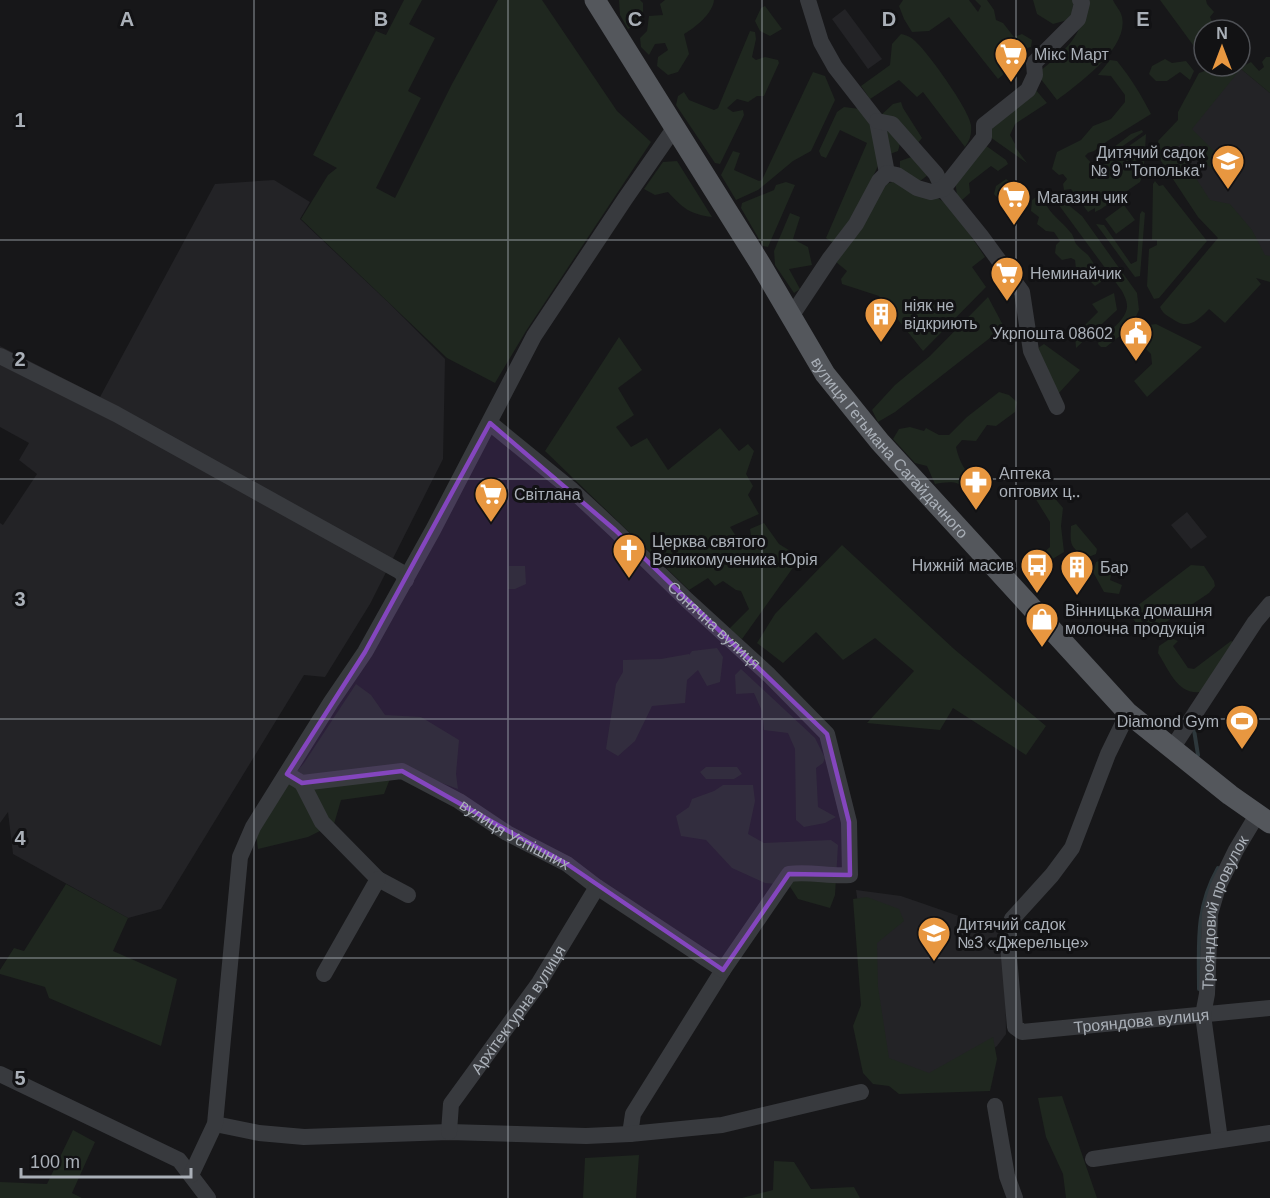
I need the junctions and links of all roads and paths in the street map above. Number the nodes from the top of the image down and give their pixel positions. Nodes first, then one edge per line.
1 (596, 0) edge
2 (808, 0) edge
3 (1080, 0) edge
4 (877, 121) junction
5 (675, 127) junction
6 (887, 173) junction
7 (943, 189) junction
8 (789, 315) junction
9 (0, 356) edge
10 (1057, 407) dead end
11 (490, 423) junction
12 (406, 580) junction
13 (1270, 604) edge
14 (1128, 712) junction
15 (1173, 747) junction
16 (286, 774) junction
17 (302, 783) junction
18 (1264, 819) edge
19 (378, 879) junction
20 (597, 887) junction
21 (408, 896) dead end
22 (723, 970) junction
23 (324, 974) dead end
24 (1270, 1008) edge
25 (1203, 1016) junction
26 (0, 1074) edge
27 (861, 1092) dead end
28 (995, 1106) dead end
29 (215, 1124) junction
30 (449, 1132) junction
31 (1270, 1133) edge
32 (630, 1134) junction
33 (1220, 1140) junction
34 (1093, 1159) dead end
35 (191, 1175) junction
36 (208, 1198) edge
37 (1016, 1198) edge

1 - 5 main road, вулиця Гетьмана Сагайдачного
2 - 4 street
3 - 7 street
4 - 6 street
4 - 7 street
5 - 8 main road, вулиця Гетьмана Сагайдачного
5 - 11 street
6 - 7 street
6 - 8 street
7 - 10 street
8 - 14 main road, вулиця Гетьмана Сагайдачного
9 - 12 street
11 - 12 street
11 - 22 street, Сонячна вулиця
12 - 16 street
13 - 15 street
14 - 15 main road, вулиця Гетьмана Сагайдачного
14 - 25 street, Трояндова вулиця
15 - 18 main road, вулиця Гетьмана Сагайдачного
16 - 17 street
16 - 29 street
17 - 19 street
17 - 20 street, вулиця Успішних
18 - 25 street, Трояндовий провулок
19 - 21 street
19 - 23 street
20 - 22 street, вулиця Успішних
20 - 30 street, Архітектурна вулиця
22 - 32 street
24 - 25 street, Трояндова вулиця
25 - 33 street, Трояндовий провулок
26 - 35 street
27 - 32 street
28 - 37 street
29 - 30 street
29 - 35 street
30 - 32 street
31 - 33 street
33 - 34 street
35 - 36 street

